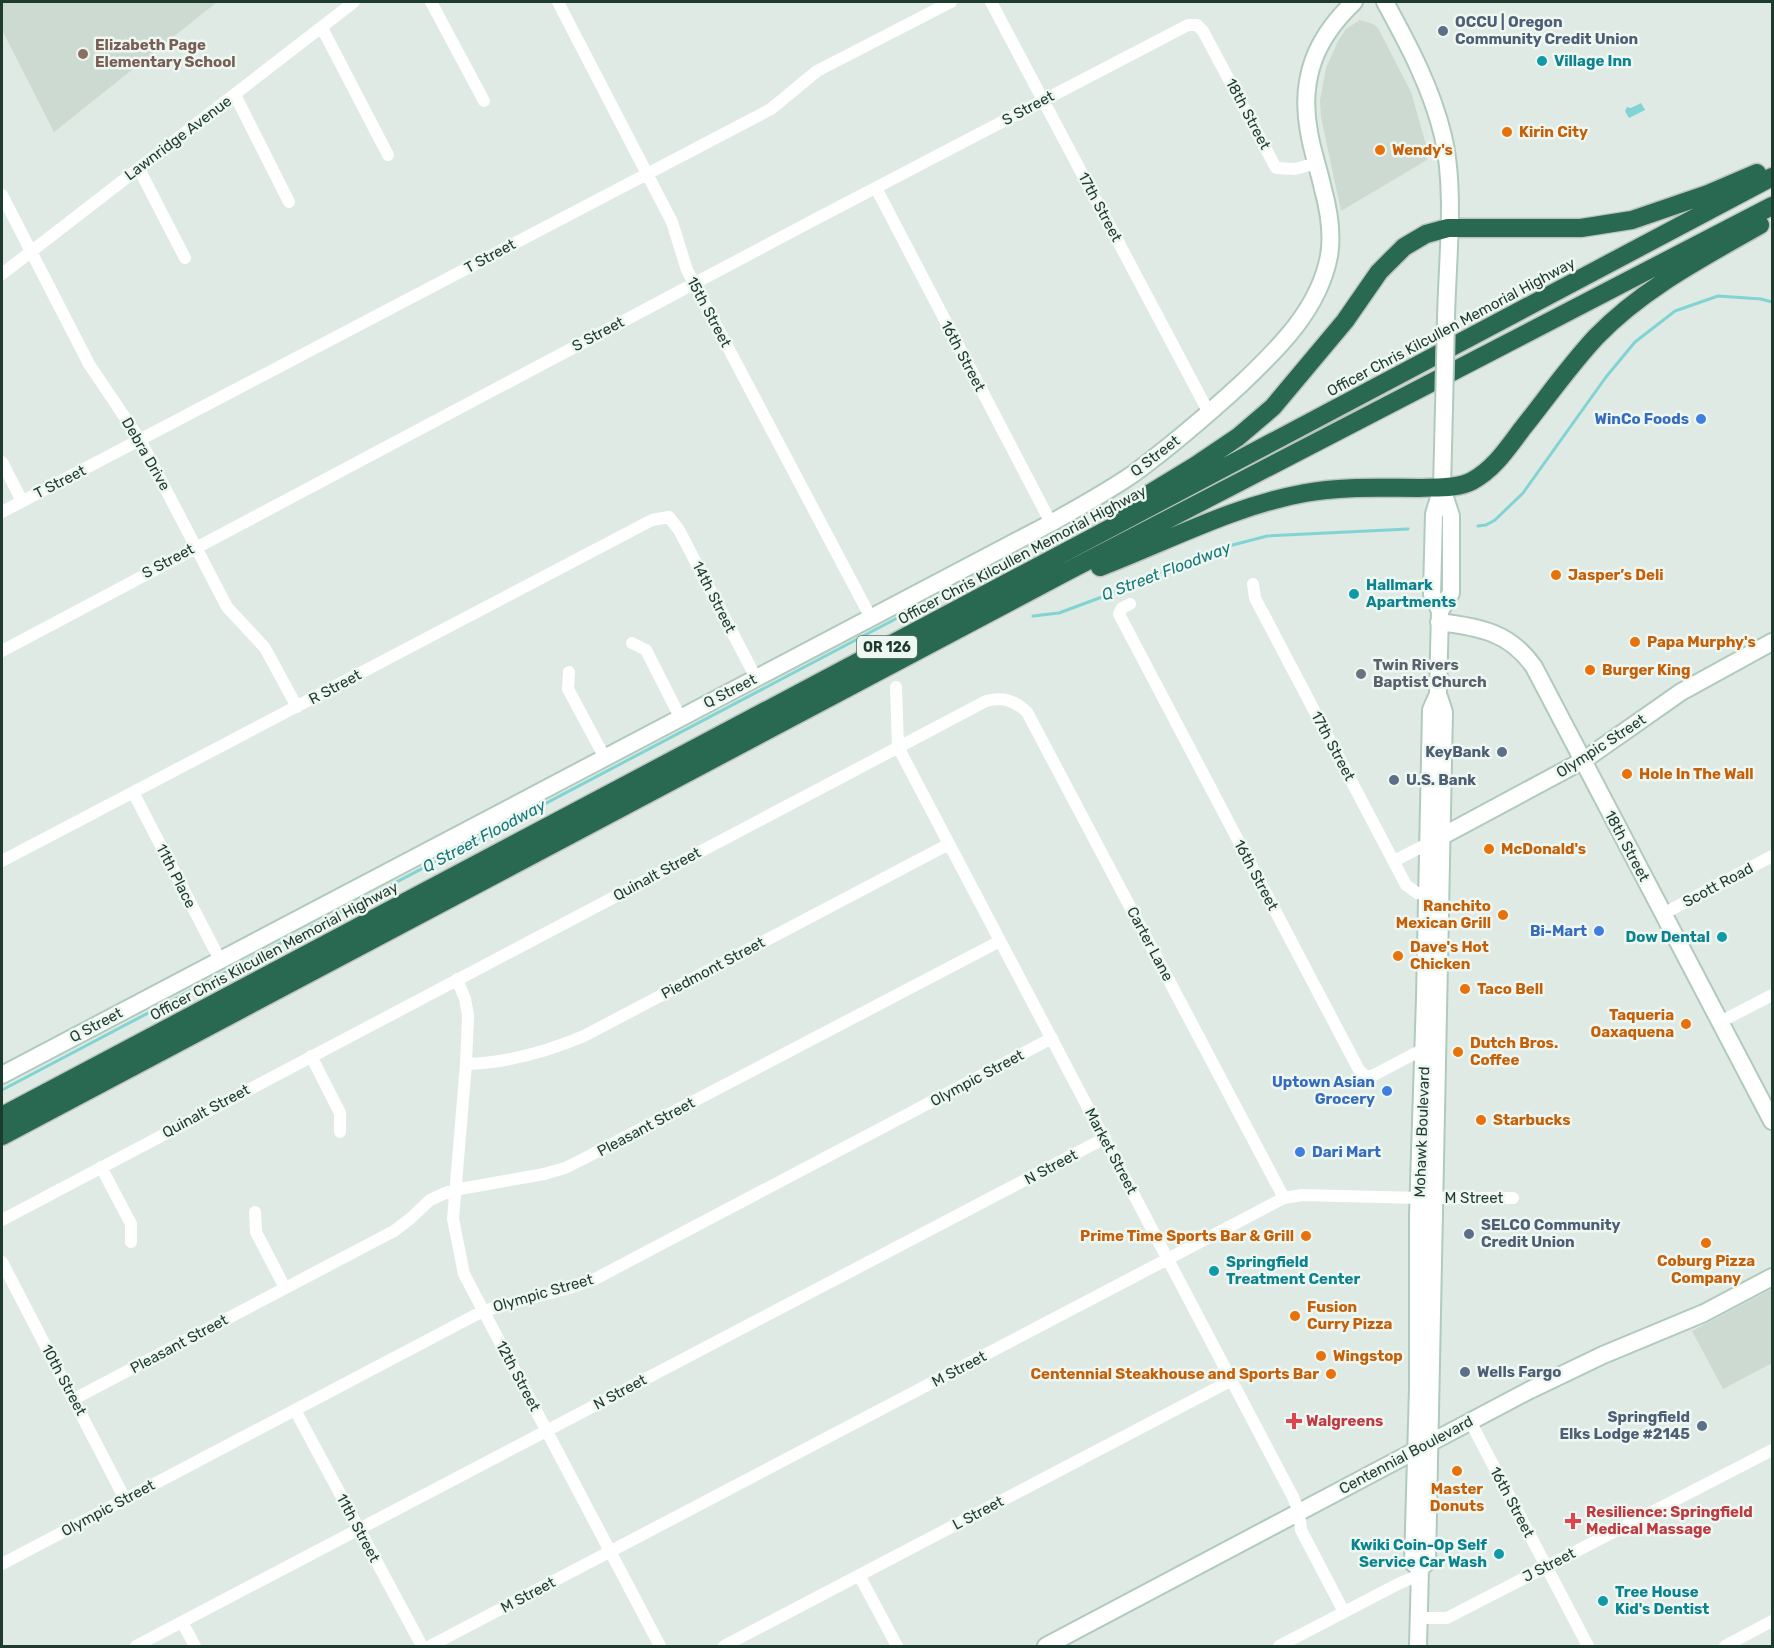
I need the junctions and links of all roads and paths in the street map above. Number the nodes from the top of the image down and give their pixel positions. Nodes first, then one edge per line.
1 (354, 2) edge
2 (431, 2) edge
3 (951, 2) edge
4 (991, 2) edge
5 (1354, 2) edge
6 (1385, 2) edge
7 (562, 3) edge
8 (1197, 25) joint
9 (321, 28) junction
10 (235, 95) junction
11 (1043, 100) junction
12 (483, 101) dead end
13 (388, 155) dead end
14 (1317, 163) junction
15 (1773, 167) edge
16 (139, 169) junction
17 (647, 174) junction
18 (1773, 177) edge
19 (876, 188) junction
20 (2, 195) edge
21 (289, 202) dead end
22 (1773, 206) edge
23 (1773, 218) edge
24 (1448, 228) junction
25 (31, 250) junction
26 (185, 258) dead end
27 (2, 274) edge
28 (694, 283) junction
29 (1209, 413) junction
30 (140, 440) junction
31 (2, 462) edge
32 (1442, 488) junction
33 (22, 501) junction
34 (2, 512) edge
35 (669, 517) joint
36 (1051, 523) junction
37 (196, 546) junction
38 (1071, 549) junction
39 (1066, 572) junction
40 (1253, 584) dead end
41 (1130, 604) dead end
42 (1439, 617) junction
43 (871, 618) junction
44 (1773, 642) edge
45 (632, 643) dead end
46 (2, 651) edge
47 (569, 672) dead end
48 (756, 678) junction
49 (896, 687) dead end
50 (1006, 699) joint
51 (297, 707) junction
52 (680, 717) junction
53 (898, 747) junction
54 (606, 758) junction
55 (1584, 760) junction
56 (134, 792) junction
57 (1435, 840) junction
58 (949, 844) junction
59 (1773, 856) edge
60 (2, 861) edge
61 (1394, 861) junction
62 (1427, 894) junction
63 (1663, 914) junction
64 (1000, 941) junction
65 (220, 960) junction
66 (457, 979) junction
67 (1773, 994) edge
68 (1720, 1022) junction
69 (1052, 1038) junction
70 (1431, 1045) junction
71 (311, 1056) junction
72 (466, 1064) junction
73 (2, 1075) edge
74 (2, 1116) edge
75 (1773, 1121) edge
76 (340, 1132) dead end
77 (2, 1136) edge
78 (1105, 1138) junction
79 (101, 1167) junction
80 (454, 1190) junction
81 (1284, 1198) junction
82 (1428, 1198) junction
83 (1513, 1198) dead end
84 (255, 1212) dead end
85 (2, 1220) edge
86 (131, 1242) dead end
87 (1168, 1259) junction
88 (2, 1262) edge
89 (1773, 1277) edge
90 (285, 1288) junction
91 (483, 1311) junction
92 (1232, 1380) junction
93 (74, 1399) junction
94 (295, 1410) junction
95 (1470, 1421) junction
96 (547, 1431) junction
97 (1423, 1446) junction
98 (1773, 1450) edge
99 (125, 1499) junction
100 (1299, 1512) junction
101 (359, 1530) junction
102 (611, 1552) junction
103 (2, 1564) edge
104 (1546, 1567) junction
105 (1420, 1572) junction
106 (859, 1575) junction
107 (1344, 1612) junction
108 (1418, 1618) junction
109 (1773, 1621) edge
110 (182, 1622) junction
111 (136, 1647) edge
112 (195, 1647) edge
113 (422, 1647) edge
114 (430, 1647) edge
115 (660, 1647) edge
116 (724, 1647) edge
117 (897, 1647) edge
118 (1046, 1647) edge
119 (1279, 1647) edge
120 (1418, 1647) edge
121 (1588, 1647) edge
122 (1725, 1647) edge

1 - 9 street, Lawnridge Avenue
2 - 12 street
3 - 17 street, T Street
4 - 11 street, 17th Street
5 - 14 main road, Q Street
6 - 24 main road, Mohawk Boulevard
7 - 17 street, 15th Street
8 - 11 street, S Street
8 - 14 street, 18th Street
9 - 10 street, Lawnridge Avenue
9 - 13 street
10 - 16 street, Lawnridge Avenue
10 - 21 street
11 - 19 street, S Street
11 - 29 street, 17th Street
14 - 29 main road, Q Street
15 - 24 highway
16 - 25 street, Lawnridge Avenue
16 - 26 street
17 - 28 street, 15th Street
17 - 30 street, T Street
18 - 38 highway, Officer Chris Kilcullen Memorial Highway / OR 126
19 - 28 street, S Street
19 - 36 street, 16th Street
20 - 25 street, Debra Drive
22 - 39 highway, OR 126
23 - 32 highway
24 - 32 main road, Mohawk Boulevard, bridge
24 - 38 highway
25 - 27 street, Lawnridge Avenue
25 - 30 street, Debra Drive
28 - 37 street, S Street
28 - 43 street, 15th Street
29 - 36 main road, Q Street
30 - 33 street, T Street
30 - 37 street, Debra Drive
31 - 33 street, T Street
32 - 39 highway
32 - 42 main road, Mohawk Boulevard
33 - 34 street, T Street
35 - 48 street, 14th Street
35 - 51 street, R Street
36 - 43 main road, Q Street
37 - 46 street, S Street
37 - 51 street, Debra Drive
38 - 74 highway, Officer Chris Kilcullen Memorial Highway / OR 126
39 - 77 highway, OR 126
40 - 61 street, 17th Street
41 - 70 street, 16th Street
42 - 55 main road, 18th Street
42 - 57 main road, Mohawk Boulevard
43 - 48 main road, Q Street
44 - 55 main road, Olympic Street
45 - 52 street
47 - 54 street
48 - 52 main road, Q Street
49 - 53 street, Market Street
50 - 53 street, Quinalt Street
50 - 81 street, Carter Lane
51 - 56 street, R Street
52 - 54 main road, Q Street
53 - 58 street, Market Street
53 - 66 street, Quinalt Street
54 - 65 main road, Q Street
55 - 57 main road, Olympic Street
55 - 63 main road, 18th Street
56 - 60 street, R Street
56 - 65 street, 11th Place
57 - 61 street, Olympic Street
57 - 62 main road, Mohawk Boulevard
57 - 70 main road, Mohawk Boulevard
58 - 64 street, Market Street
58 - 72 street, Piedmont Street
59 - 63 street, Scott Road
61 - 62 street, 17th Street
62 - 70 main road, Mohawk Boulevard
63 - 68 main road, 18th Street
64 - 69 street, Market Street
64 - 80 street, Pleasant Street
65 - 73 main road, Q Street
66 - 71 street, Quinalt Street
66 - 72 street, 12th Street
67 - 68 street
68 - 75 main road, 18th Street
69 - 78 street, Market Street
69 - 91 street, Olympic Street
70 - 82 main road, Mohawk Boulevard
71 - 76 street
71 - 79 street, Quinalt Street
72 - 80 street, 12th Street
78 - 87 street, Market Street
78 - 96 street, N Street
79 - 85 street, Quinalt Street
79 - 86 street
80 - 90 street, Pleasant Street
80 - 91 street, 12th Street
81 - 82 street, M Street
81 - 87 street, M Street
82 - 83 street, M Street
82 - 97 main road, Mohawk Boulevard
84 - 90 street
87 - 92 street, Market Street
87 - 102 street, M Street
88 - 93 street, 10th Street
89 - 95 main road, Centennial Boulevard
90 - 93 street, Pleasant Street
91 - 94 street, Olympic Street
91 - 96 street, 12th Street
92 - 100 street, Market Street
92 - 106 street, L Street
93 - 99 street, 10th Street
94 - 99 street, Olympic Street
94 - 101 street, 11th Street
95 - 97 main road, Centennial Boulevard
95 - 104 street, 16th Street
96 - 101 street, N Street
96 - 102 street, 12th Street
97 - 100 main road, Centennial Boulevard
97 - 105 main road, Mohawk Boulevard
98 - 104 street, J Street
99 - 103 street, Olympic Street
100 - 107 street, Market Street
100 - 118 main road, Centennial Boulevard
101 - 110 street, N Street
101 - 113 street, 11th Street
102 - 114 street, M Street
102 - 115 street, 12th Street
104 - 108 street, J Street
104 - 121 street, 16th Street
105 - 107 street
105 - 108 main road, Mohawk Boulevard
106 - 116 street, L Street
106 - 117 street
107 - 119 street
108 - 120 main road, Mohawk Boulevard
109 - 122 street
110 - 111 street, N Street
110 - 112 street

